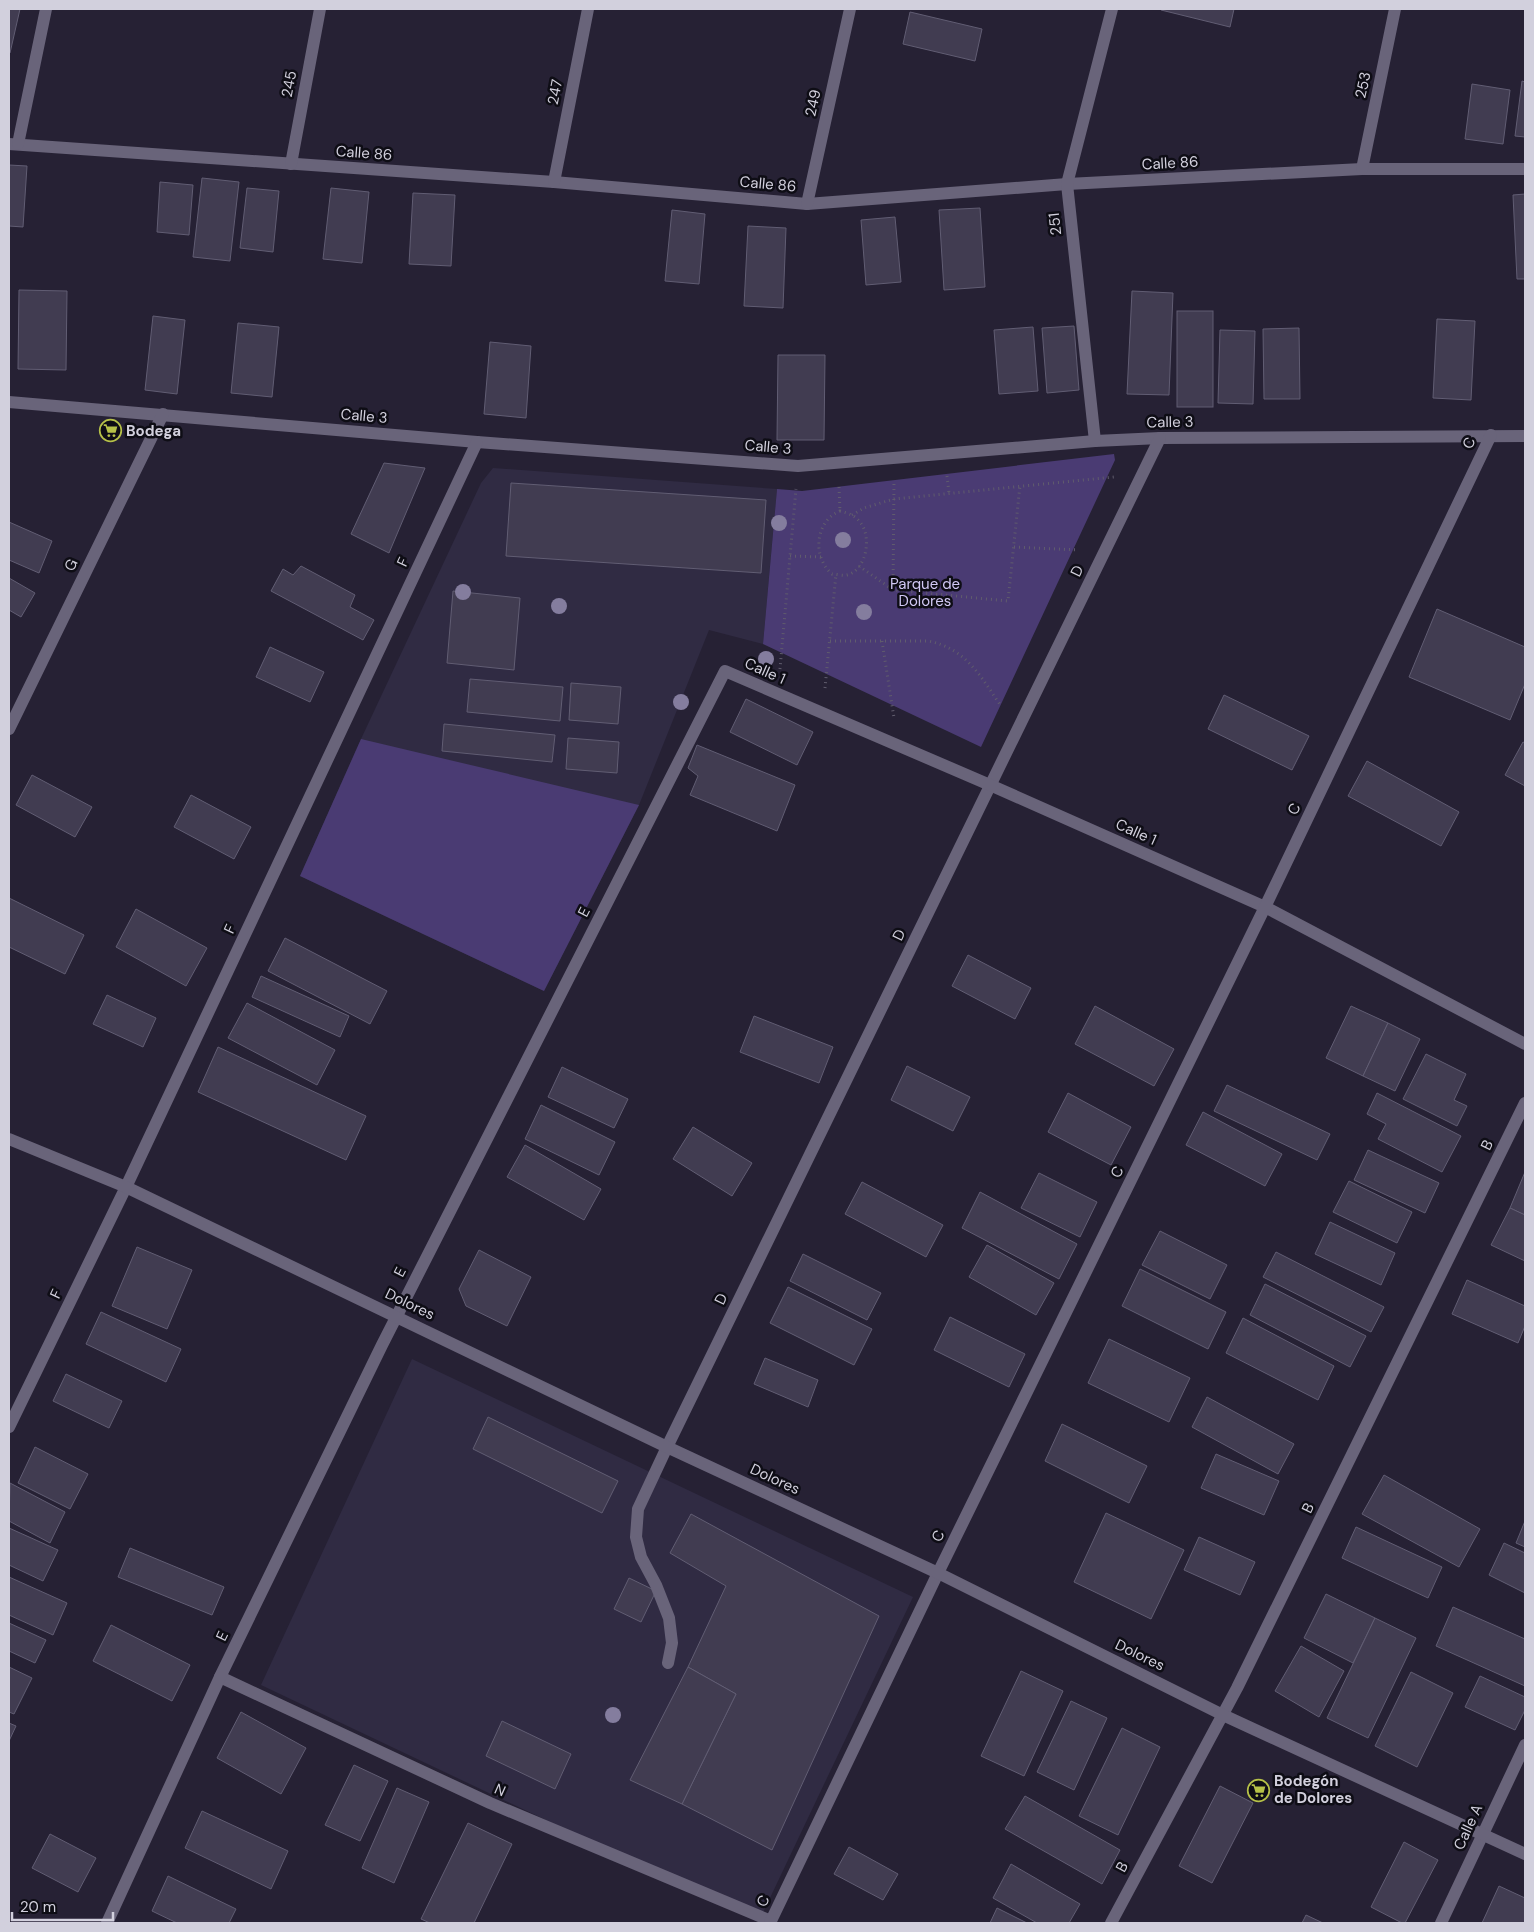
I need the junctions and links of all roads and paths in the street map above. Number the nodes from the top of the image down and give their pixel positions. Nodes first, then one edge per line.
1 (46, 9) edge
2 (320, 9) edge
3 (588, 9) edge
4 (850, 9) edge
5 (1112, 9) edge
6 (1395, 9) edge
7 (14, 144) edge
8 (291, 164) junction
9 (1362, 169) junction
10 (1525, 169) edge
11 (554, 182) junction
12 (1067, 184) junction
13 (807, 204) junction
14 (9, 402) edge
15 (163, 414) junction
16 (1491, 435) junction
17 (1525, 436) edge
18 (1160, 438) junction
19 (1094, 440) junction
20 (477, 442) junction
21 (894, 458) junction
22 (798, 466) junction
23 (1142, 475) junction
24 (1020, 485) junction
25 (894, 498) junction
26 (852, 515) junction
27 (1014, 546) junction
28 (1105, 552) junction
29 (790, 556) junction
30 (820, 557) junction
31 (859, 566) junction
32 (836, 574) junction
33 (893, 590) junction
34 (830, 641) junction
35 (882, 641) junction
36 (725, 671) joint
37 (778, 695) junction
38 (823, 714) junction
39 (9, 729) edge
40 (1018, 729) junction
41 (899, 746) junction
42 (990, 785) junction
43 (1265, 907) junction
44 (1525, 1044) edge
45 (1525, 1103) edge
46 (9, 1139) edge
47 (126, 1187) junction
48 (396, 1316) junction
49 (9, 1427) edge
50 (667, 1447) junction
51 (938, 1573) junction
52 (668, 1664) dead end
53 (220, 1677) junction
54 (1223, 1715) junction
55 (1525, 1745) edge
56 (1484, 1834) junction
57 (1525, 1854) edge
58 (771, 1922) edge
59 (107, 1923) edge
60 (1111, 1923) edge
61 (1441, 1923) edge

1 - 7 street
2 - 8 street, 245
3 - 11 street, 247
4 - 13 street, 249
5 - 12 street, 251
6 - 9 street, 253
7 - 8 street, Calle 86
8 - 11 street, Calle 86
9 - 10 street, Calle 86
9 - 12 street, Calle 86
11 - 13 street, Calle 86
12 - 13 street, Calle 86
12 - 19 street, 251
14 - 15 street, Calle 3
15 - 20 street, Calle 3
15 - 39 street, G
16 - 17 street, Calle 3
16 - 18 street, Calle 3
16 - 43 street, C
18 - 19 street, Calle 3
18 - 23 street, D
19 - 21 street, Calle 3
20 - 22 street, Calle 3
20 - 47 street, F
21 - 22 street, Calle 3
21 - 25 path
22 - 29 path
23 - 24 path
23 - 28 street, D
24 - 25 path
24 - 27 path
25 - 26 path
25 - 33 path
26 - 30 path
26 - 31 path
27 - 28 path
27 - 33 path
28 - 40 street, D
29 - 30 path
29 - 37 path
30 - 32 path
31 - 32 path
31 - 33 path
32 - 34 path
34 - 35 path
34 - 38 path
35 - 40 path
35 - 41 path
36 - 37 street, Calle 1
36 - 48 street, E
37 - 38 street, Calle 1
38 - 41 street, Calle 1
40 - 42 street, D
41 - 42 street, Calle 1
42 - 43 street, Calle 1
42 - 50 street, D
43 - 44 street, Calle 1
43 - 51 street, C
45 - 54 street, B
46 - 47 street, Dolores
47 - 48 street, Dolores
47 - 49 street, F
48 - 50 street, Dolores
48 - 53 street, E
50 - 51 street, Dolores
50 - 52 street, D
51 - 54 street, Dolores
51 - 58 street, C
53 - 58 street, N
53 - 59 street, E
54 - 56 street, Dolores
54 - 60 street, B
55 - 56 street, Calle A
56 - 57 street, Dolores
56 - 61 street, Calle A

